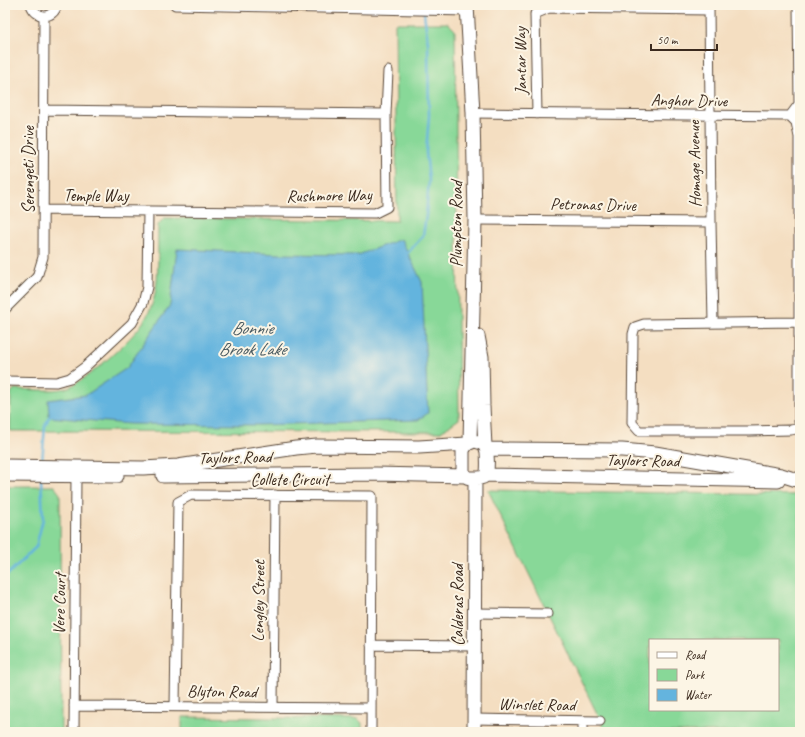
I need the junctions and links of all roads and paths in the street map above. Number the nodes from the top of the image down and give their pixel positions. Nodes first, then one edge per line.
1 (31, 5) edge
2 (57, 5) edge
3 (175, 5) edge
4 (798, 5) edge
5 (279, 6) edge
6 (387, 7) edge
7 (709, 7) edge
8 (467, 8) edge
9 (44, 16) junction
10 (388, 71) dead end
11 (44, 110) junction
12 (474, 113) junction
13 (386, 114) junction
14 (537, 114) junction
15 (710, 116) junction
16 (790, 116) junction
17 (799, 137) edge
18 (44, 210) junction
19 (148, 211) junction
20 (475, 220) junction
21 (711, 222) junction
22 (799, 226) edge
23 (5, 310) edge
24 (473, 310) junction
25 (799, 322) junction
26 (714, 323) junction
27 (5, 381) edge
28 (800, 423) edge
29 (800, 428) edge
30 (468, 443) junction
31 (485, 447) junction
32 (5, 466) edge
33 (5, 475) edge
34 (76, 476) junction
35 (475, 476) junction
36 (800, 481) edge
37 (275, 495) junction
38 (475, 613) junction
39 (548, 614) dead end
40 (371, 645) junction
41 (475, 646) junction
42 (74, 706) junction
43 (175, 706) junction
44 (273, 707) junction
45 (371, 708) junction
46 (583, 721) junction
47 (600, 721) dead end
48 (474, 726) edge
49 (74, 732) edge
50 (371, 732) edge
51 (583, 732) edge

1 - 9 street
2 - 9 street
3 - 5 street
4 - 16 street
5 - 6 street
6 - 8 street
7 - 14 street, Jantar Way
7 - 15 street, Homage Avenue
8 - 12 street, Plumpton Road
9 - 11 street, Serengeti Drive
10 - 13 street
11 - 13 street
11 - 18 street, Serengeti Drive
12 - 14 street, Anghor Drive
12 - 20 street, Plumpton Road
13 - 19 street, Rushmore Way
14 - 15 street, Anghor Drive
15 - 16 street, Anghor Drive
15 - 21 street, Homage Avenue
16 - 17 street
17 - 22 street
18 - 19 street, Temple Way
18 - 23 street, Serengeti Drive
19 - 27 street
20 - 21 street, Petronas Drive
20 - 24 street, Plumpton Road
21 - 26 street, Homage Avenue
22 - 25 street
24 - 30 street, Plumpton Road
24 - 31 street
25 - 26 street
25 - 28 street
26 - 29 street
30 - 31 street
30 - 32 street
30 - 35 street
31 - 35 street
31 - 36 street
33 - 34 street, Taylors Road
34 - 35 street, Taylors Road
34 - 42 street, Vere Court
35 - 36 street, Taylors Road
35 - 38 street, Calderas Road
37 - 40 street, Collete Circuit
37 - 43 street, Collete Circuit
37 - 44 street, Lengley Street
38 - 39 street
38 - 41 street, Calderas Road
40 - 41 street
40 - 45 street, Collete Circuit
41 - 48 street, Calderas Road
42 - 43 street, Blyton Road
42 - 49 street, Vere Court
43 - 44 street, Blyton Road
44 - 45 street, Blyton Road
45 - 50 street, Collete Circuit
46 - 47 street, Winslet Road
46 - 48 street, Winslet Road
46 - 51 street

